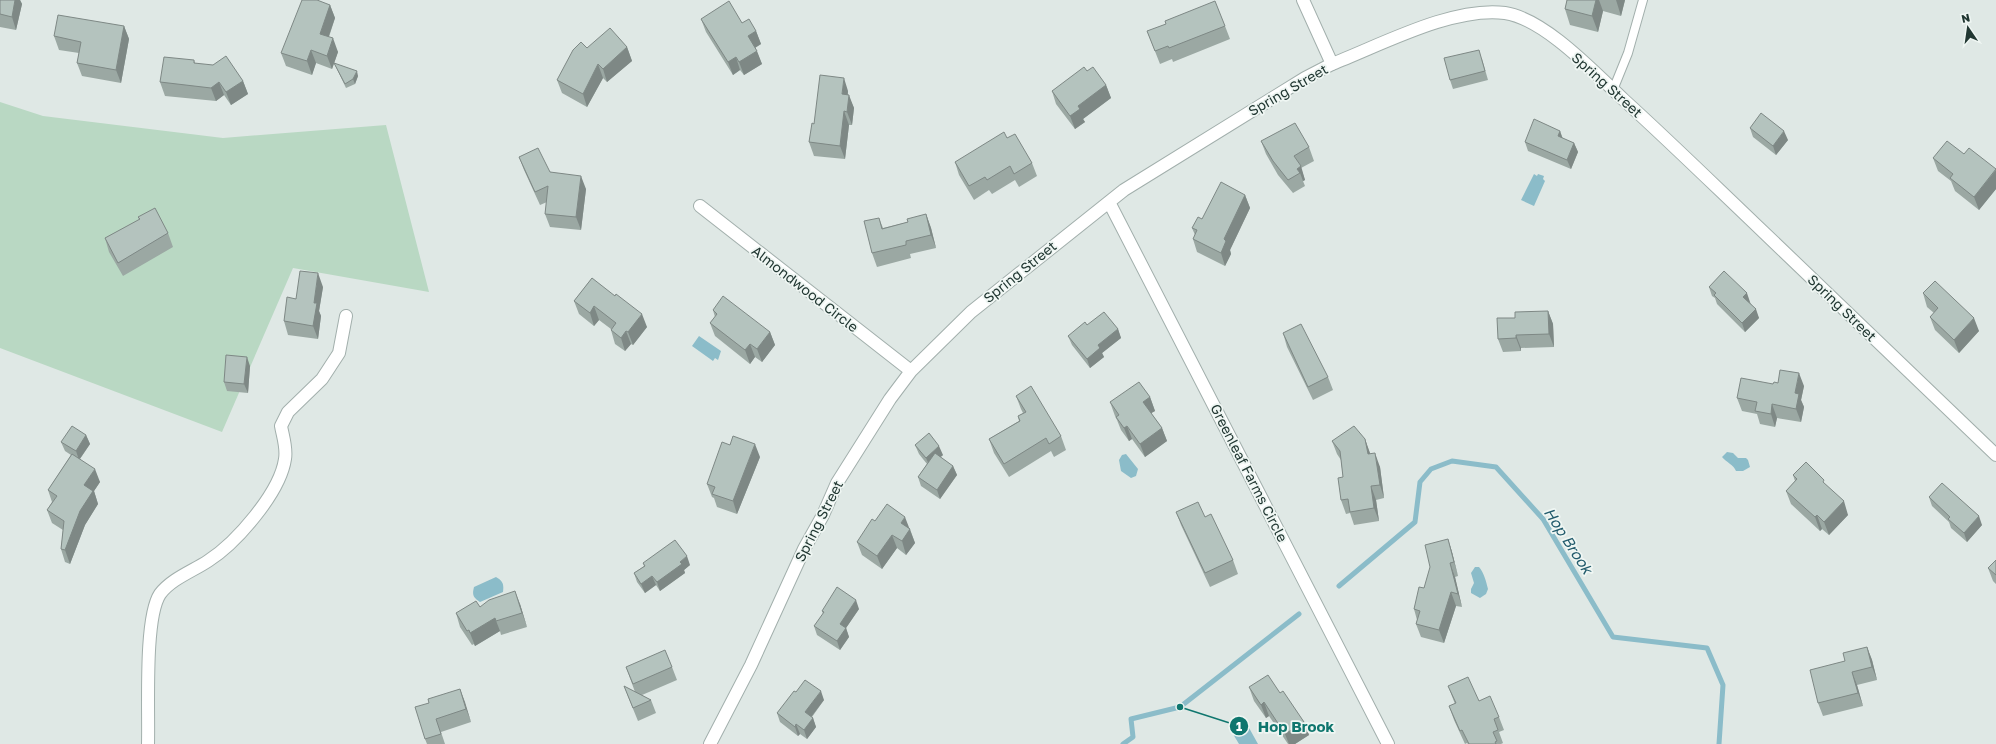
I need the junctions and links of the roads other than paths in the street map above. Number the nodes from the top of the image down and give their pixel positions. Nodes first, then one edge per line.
1 (1303, 0) edge
2 (1643, 0) edge
3 (1332, 64) junction
4 (1613, 90) junction
5 (1109, 202) junction
6 (700, 206) dead end
7 (346, 316) dead end
8 (911, 371) junction
9 (1996, 455) edge
10 (148, 744) edge
11 (710, 744) edge
12 (1388, 744) edge

1 - 3 street
2 - 4 lane
3 - 4 street, Spring Street
3 - 5 street, Spring Street
4 - 9 street, Spring Street
5 - 8 street, Spring Street
5 - 12 street, Greenleaf Farms Circle
6 - 8 street, Almondwood Circle
7 - 10 street
8 - 11 street, Spring Street

